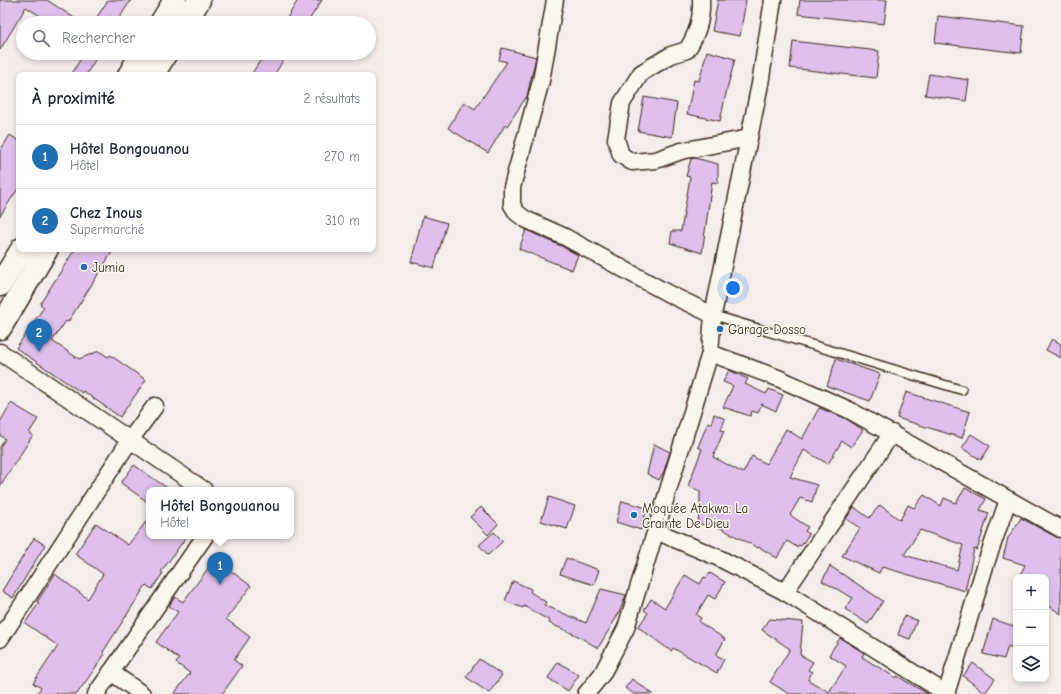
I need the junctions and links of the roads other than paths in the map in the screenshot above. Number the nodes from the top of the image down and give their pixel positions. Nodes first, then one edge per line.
1 (175, 0) edge
2 (199, 0) edge
3 (555, 0) edge
4 (701, 0) edge
5 (773, 0) edge
6 (165, 16) edge
7 (189, 16) edge
8 (138, 60) edge
9 (162, 60) edge
10 (131, 72) edge
11 (155, 72) edge
12 (749, 138) junction
13 (20, 252) edge
14 (45, 252) edge
15 (0, 285) edge
16 (713, 315) junction
17 (0, 328) edge
18 (0, 352) edge
19 (710, 353) junction
20 (962, 390) dead end
21 (155, 406) dead end
22 (892, 433) junction
23 (130, 440) junction
24 (200, 487) edge
25 (1008, 500) junction
26 (1061, 529) edge
27 (656, 531) junction
28 (203, 539) edge
29 (785, 592) junction
30 (0, 639) edge
31 (111, 672) junction
32 (96, 694) edge
33 (142, 694) edge
34 (586, 694) edge
35 (946, 694) edge

1 - 6 main road
2 - 7 main road
3 - 16 street
4 - 12 street
5 - 12 street
8 - 10 main road
9 - 11 main road
12 - 16 street
13 - 15 main road
14 - 17 main road
16 - 19 street
16 - 20 lane
18 - 23 street
19 - 22 street
19 - 27 street
21 - 23 street
22 - 25 street
22 - 29 street
23 - 24 street
23 - 30 street
25 - 26 street
25 - 35 street
27 - 29 street
27 - 34 street
28 - 31 street
29 - 35 street
31 - 32 street
31 - 33 street

